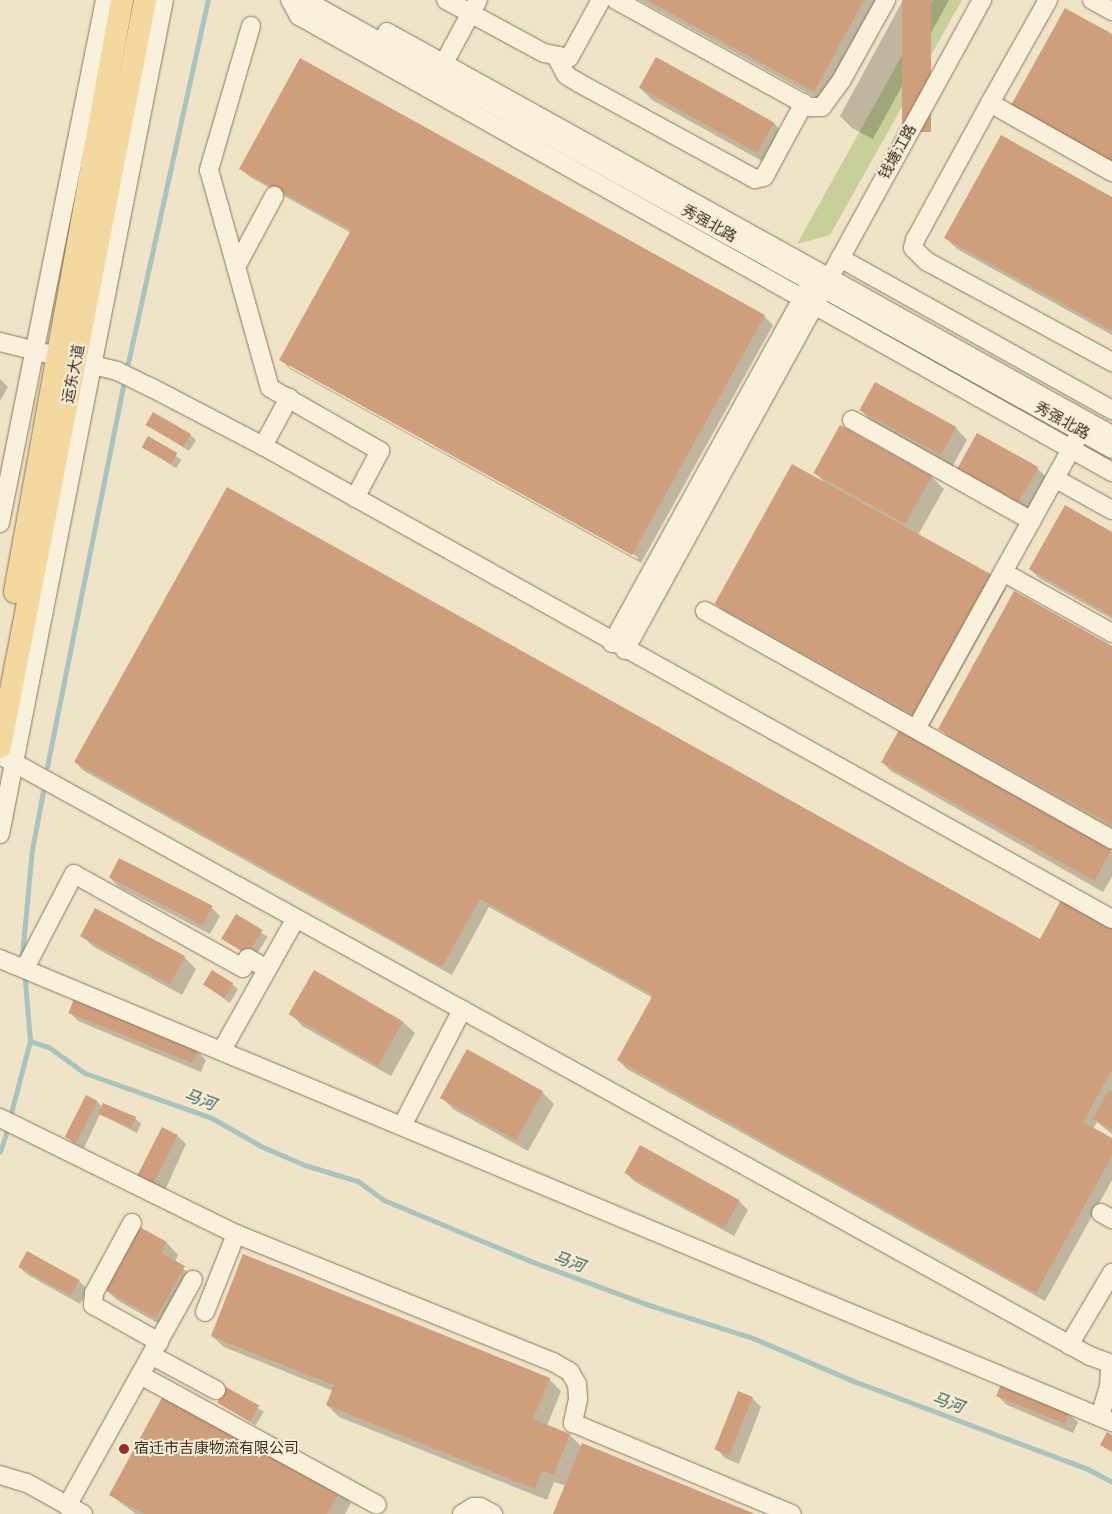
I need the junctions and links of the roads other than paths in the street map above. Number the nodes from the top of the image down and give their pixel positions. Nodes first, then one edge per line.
1 (106, 0) edge
2 (122, 0) edge
3 (145, 0) edge
4 (164, 0) edge
5 (290, 0) edge
6 (305, 0) edge
7 (329, 0) edge
8 (446, 0) edge
9 (602, 0) edge
10 (616, 0) edge
11 (886, 0) edge
12 (982, 0) edge
13 (1048, 0) edge
14 (1092, 0) edge
15 (474, 7) edge
16 (1112, 11) edge
17 (252, 26) dead end
18 (556, 58) junction
19 (441, 68) junction
20 (804, 103) junction
21 (990, 103) junction
22 (1112, 172) edge
23 (274, 196) dead end
24 (840, 258) junction
25 (236, 267) junction
26 (821, 278) junction
27 (808, 301) junction
28 (0, 342) edge
29 (37, 350) junction
30 (75, 359) junction
31 (1112, 362) edge
32 (289, 398) junction
33 (1112, 410) edge
34 (852, 420) dead end
35 (1084, 426) junction
36 (1112, 435) edge
37 (263, 446) junction
38 (1072, 449) junction
39 (1112, 449) edge
40 (1112, 472) edge
41 (1056, 479) junction
42 (355, 498) junction
43 (1112, 510) edge
44 (1032, 521) junction
45 (0, 523) edge
46 (1003, 572) junction
47 (705, 611) dead end
48 (1112, 633) edge
49 (618, 646) junction
50 (0, 670) edge
51 (916, 729) junction
52 (5, 755) edge
53 (0, 834) edge
54 (1112, 839) edge
55 (296, 918) junction
56 (1112, 919) edge
57 (0, 959) edge
58 (24, 968) junction
59 (267, 969) junction
60 (462, 1010) junction
61 (222, 1050) junction
62 (6, 1121) edge
63 (402, 1126) junction
64 (132, 1223) dead end
65 (236, 1234) junction
66 (1112, 1272) edge
67 (193, 1280) dead end
68 (205, 1312) dead end
69 (1069, 1345) junction
70 (155, 1348) junction
71 (1111, 1364) edge
72 (140, 1375) junction
73 (216, 1390) dead end
74 (1106, 1419) edge
75 (0, 1475) edge
76 (377, 1505) dead end
77 (67, 1506) junction
78 (83, 1514) edge
79 (462, 1514) edge
80 (494, 1514) edge
81 (792, 1514) edge

1 - 29 street
2 - 30 main road, 运东大道
3 - 30 main road, 运东大道
4 - 30 street
5 - 27 street
6 - 19 street, 秀强北路
7 - 19 street, 秀强北路
8 - 15 street
9 - 18 street
10 - 20 street
11 - 20 street
12 - 24 street, 钱塘江路
13 - 21 street
14 - 16 street
15 - 18 street
15 - 19 street
17 - 25 street
18 - 20 street
19 - 26 street, 秀强北路
21 - 22 street
21 - 31 street
23 - 25 street
24 - 26 street, 钱塘江路
24 - 33 street
25 - 32 street
26 - 27 street, 钱塘江路
26 - 35 street, 秀强北路
27 - 38 street
27 - 49 street, 钱塘江路
28 - 29 street
29 - 30 street
29 - 45 street
30 - 37 street
30 - 50 main road, 运东大道
30 - 52 main road, 运东大道
32 - 37 street
32 - 42 street
34 - 44 street
35 - 36 street, 秀强北路
35 - 38 street
35 - 39 street, 秀强北路
37 - 42 street
38 - 40 street
38 - 41 street
41 - 43 street
41 - 44 street
42 - 49 street
44 - 46 street
46 - 48 street
46 - 51 street
47 - 51 street
49 - 56 street
51 - 54 street
52 - 53 street
52 - 55 street
55 - 59 street
55 - 60 street
57 - 58 street
58 - 59 street
58 - 61 street
59 - 61 street
60 - 63 street
60 - 69 street
61 - 63 street
62 - 65 street
63 - 74 street
64 - 70 street
65 - 68 street
65 - 81 street
66 - 69 street
67 - 70 street
69 - 71 street
70 - 72 street
70 - 73 street
71 - 74 street
72 - 76 street
72 - 77 street
75 - 77 street
77 - 78 street
79 - 80 street

